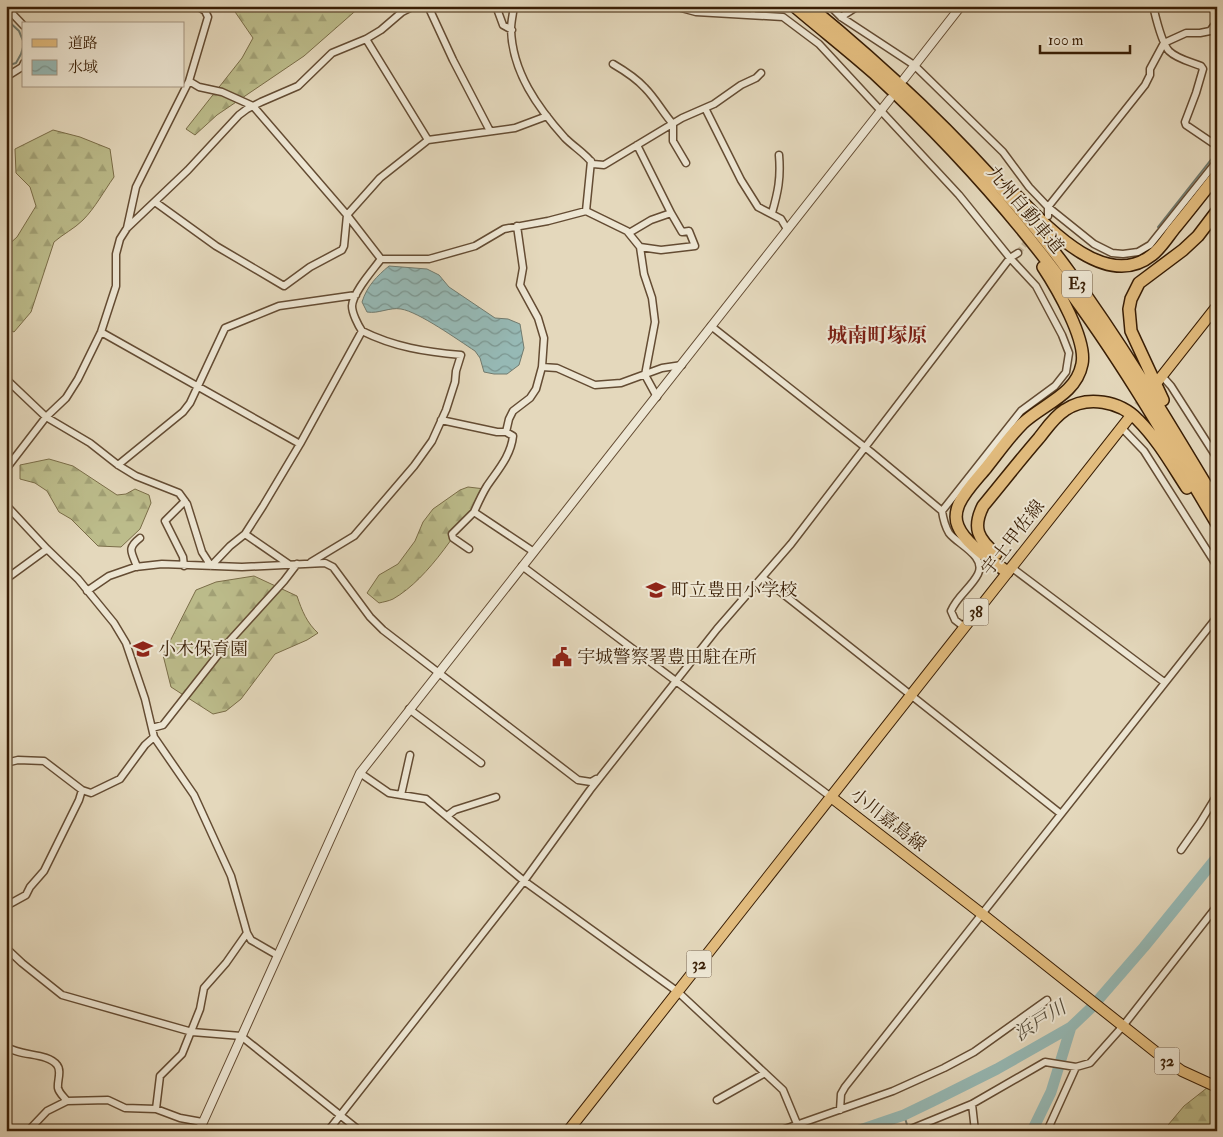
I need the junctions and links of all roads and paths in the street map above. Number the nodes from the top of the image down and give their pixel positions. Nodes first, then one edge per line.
1 (197, 6) edge
2 (414, 6) edge
3 (428, 6) edge
4 (496, 6) edge
5 (514, 6) edge
6 (674, 6) edge
7 (794, 6) edge
8 (809, 6) edge
9 (830, 6) edge
10 (858, 6) edge
11 (961, 6) edge
12 (1153, 6) edge
13 (6, 7) edge
14 (754, 9) edge
15 (841, 16) junction
16 (1217, 16) edge
17 (22, 24) edge
18 (512, 30) junction
19 (366, 39) junction
20 (1164, 43) junction
21 (613, 64) dead end
22 (914, 65) junction
23 (22, 66) edge
24 (761, 73) dead end
25 (6, 78) edge
26 (189, 81) junction
27 (905, 84) junction
28 (890, 99) dead end
29 (254, 106) junction
30 (705, 108) junction
31 (880, 111) junction
32 (547, 116) junction
33 (673, 124) junction
34 (490, 131) junction
35 (428, 140) junction
36 (637, 145) junction
37 (1217, 146) edge
38 (951, 150) junction
39 (779, 155) dead end
40 (591, 161) junction
41 (1217, 161) edge
42 (686, 163) dead end
43 (1217, 175) edge
44 (155, 202) junction
45 (1048, 207) junction
46 (586, 210) junction
47 (1217, 211) edge
48 (671, 213) junction
49 (772, 213) junction
50 (347, 215) junction
51 (1048, 216) dead end
52 (517, 226) junction
53 (127, 228) junction
54 (787, 229) junction
55 (629, 233) junction
56 (640, 247) junction
57 (1018, 252) tunnel mouth
58 (1010, 258) junction
59 (381, 259) junction
60 (356, 295) junction
61 (1217, 306) edge
62 (711, 326) junction
63 (362, 331) junction
64 (101, 332) junction
65 (682, 365) junction
66 (542, 367) junction
67 (645, 375) junction
68 (1160, 378) joint
69 (6, 379) edge
70 (198, 386) junction
71 (657, 397) junction
72 (46, 417) junction
73 (1129, 418) tunnel mouth
74 (441, 420) junction
75 (1121, 427) junction
76 (506, 432) junction
77 (300, 444) junction
78 (865, 447) junction
79 (1217, 458) edge
80 (118, 465) junction
81 (6, 469) edge
82 (1217, 496) edge
83 (185, 501) junction
84 (1217, 503) edge
85 (6, 505) edge
86 (942, 511) junction
87 (474, 512) junction
88 (1217, 524) edge
89 (245, 534) junction
90 (1217, 534) edge
91 (140, 538) dead end
92 (47, 549) junction
93 (469, 549) dead end
94 (534, 552) junction
95 (310, 563) junction
96 (294, 564) junction
97 (184, 566) junction
98 (211, 566) junction
99 (522, 566) junction
100 (1217, 566) edge
101 (137, 567) junction
102 (1009, 570) junction
103 (763, 578) junction
104 (6, 579) edge
105 (88, 591) junction
106 (1217, 616) edge
107 (964, 627) junction
108 (438, 672) junction
109 (677, 681) junction
110 (1164, 682) junction
111 (910, 696) junction
112 (410, 709) junction
113 (152, 728) junction
114 (154, 737) junction
115 (410, 756) dead end
116 (6, 763) edge
117 (480, 763) dead end
118 (360, 773) junction
119 (601, 776) junction
120 (82, 790) junction
121 (401, 795) junction
122 (1217, 795) edge
123 (496, 797) dead end
124 (831, 797) junction
125 (1061, 814) junction
126 (447, 816) junction
127 (1181, 850) dead end
128 (524, 881) junction
129 (6, 906) edge
130 (1217, 906) edge
131 (982, 914) junction
132 (247, 933) junction
133 (6, 948) edge
134 (277, 955) junction
135 (678, 992) junction
136 (1047, 1000) dead end
137 (1123, 1026) junction
138 (192, 1032) junction
139 (241, 1036) junction
140 (6, 1046) edge
141 (1074, 1067) junction
142 (766, 1073) junction
143 (1217, 1087) edge
144 (717, 1100) dead end
145 (67, 1101) junction
146 (972, 1104) junction
147 (156, 1109) junction
148 (840, 1110) junction
149 (341, 1114) junction
150 (202, 1122) junction
151 (799, 1127) edge
152 (28, 1131) edge
153 (199, 1131) edge
154 (328, 1131) edge
155 (360, 1131) edge
156 (568, 1131) edge
157 (779, 1131) edge
158 (906, 1131) edge
159 (975, 1131) edge
160 (1047, 1131) edge

1 - 26 street
2 - 19 street
3 - 34 street
4 - 18 street
5 - 18 street
6 - 14 street
7 - 38 highway, 九州自動車道 / E3
8 - 27 highway, 九州自動車道 / E3
9 - 15 street
10 - 15 street
11 - 22 street
12 - 20 street
13 - 17 street
14 - 31 street
15 - 22 street
16 - 20 street
18 - 32 street
19 - 29 street
19 - 35 street
20 - 37 street
20 - 45 street
21 - 33 street
22 - 27 street
22 - 45 street
23 - 25 street
24 - 30 street
26 - 29 street
26 - 53 street
27 - 43 highway
27 - 84 highway, 九州自動車道 / E3
28 - 31 street
29 - 44 street
29 - 50 street
30 - 33 street
30 - 49 street
31 - 54 street
31 - 58 street
32 - 34 street
32 - 40 street
33 - 36 street
33 - 42 street
34 - 35 street
35 - 50 street
36 - 40 street
36 - 48 street
38 - 88 highway, 九州自動車道 / E3
38 - 102 highway
39 - 49 street
40 - 46 street
41 - 45 street
44 - 50 street
44 - 53 street
45 - 51 street
46 - 52 street
46 - 55 street
47 - 82 highway
48 - 55 street
48 - 56 street
49 - 54 street
50 - 59 street
52 - 59 street
52 - 66 street
53 - 64 street
54 - 62 street
55 - 56 street
56 - 67 street
57 - 58 street
58 - 78 street
58 - 86 street
59 - 60 street
60 - 63 street
60 - 70 street
61 - 68 main road
62 - 65 street
62 - 78 street
63 - 74 street
63 - 77 street
64 - 70 street
64 - 72 street
65 - 67 street
65 - 71 street
66 - 67 street
66 - 76 street
67 - 71 street
68 - 79 street
69 - 72 street
70 - 77 street
70 - 80 street
71 - 94 street
72 - 80 street
72 - 81 street
73 - 75 main road, 宇土甲佐線 / 38
74 - 76 street
74 - 95 street
75 - 100 street
75 - 102 main road, 宇土甲佐線 / 38
76 - 87 street
77 - 89 street
78 - 86 street
78 - 103 street
80 - 83 street
83 - 97 street
83 - 98 street
85 - 92 street
86 - 107 street
87 - 93 street
87 - 94 street
89 - 96 street
89 - 98 street
90 - 102 highway
91 - 101 street
92 - 104 street
92 - 105 street
94 - 99 street
95 - 96 street
95 - 108 street
96 - 98 street
96 - 113 street
97 - 98 street
97 - 101 street
99 - 108 street
99 - 109 street
101 - 105 street
102 - 107 main road, 宇土甲佐線 / 38
102 - 110 street
103 - 109 street
103 - 111 street
105 - 113 street
106 - 110 street
107 - 111 main road, 宇土甲佐線 / 38
108 - 112 street
108 - 119 street
109 - 119 street
109 - 124 street
110 - 125 street
111 - 124 main road, 宇土甲佐線 / 38
111 - 125 street
112 - 117 street
112 - 118 street
113 - 114 street
114 - 120 street
114 - 132 street
115 - 121 street
116 - 120 street
118 - 121 street
118 - 134 street
119 - 128 street
120 - 129 street
121 - 126 street
122 - 127 street
123 - 126 street
124 - 131 main road, 小川嘉島線 / 32
124 - 135 main road, 小川嘉島線 / 32
125 - 131 street
126 - 128 street
128 - 135 street
128 - 149 street
130 - 137 street
131 - 137 main road, 小川嘉島線 / 32
131 - 148 street
132 - 134 street
132 - 138 street
133 - 138 street
134 - 139 street
135 - 142 street
135 - 156 main road, 小川嘉島線 / 32
136 - 148 street
137 - 141 street
137 - 143 main road, 小川嘉島線 / 32
138 - 139 street
138 - 147 street
139 - 149 street
139 - 150 street
140 - 145 street
141 - 146 street
141 - 160 street
142 - 144 street
142 - 151 street
145 - 147 street
145 - 152 street
146 - 158 street
146 - 159 street
147 - 150 street
148 - 151 street
149 - 154 street
149 - 155 street
150 - 153 street
151 - 157 street

